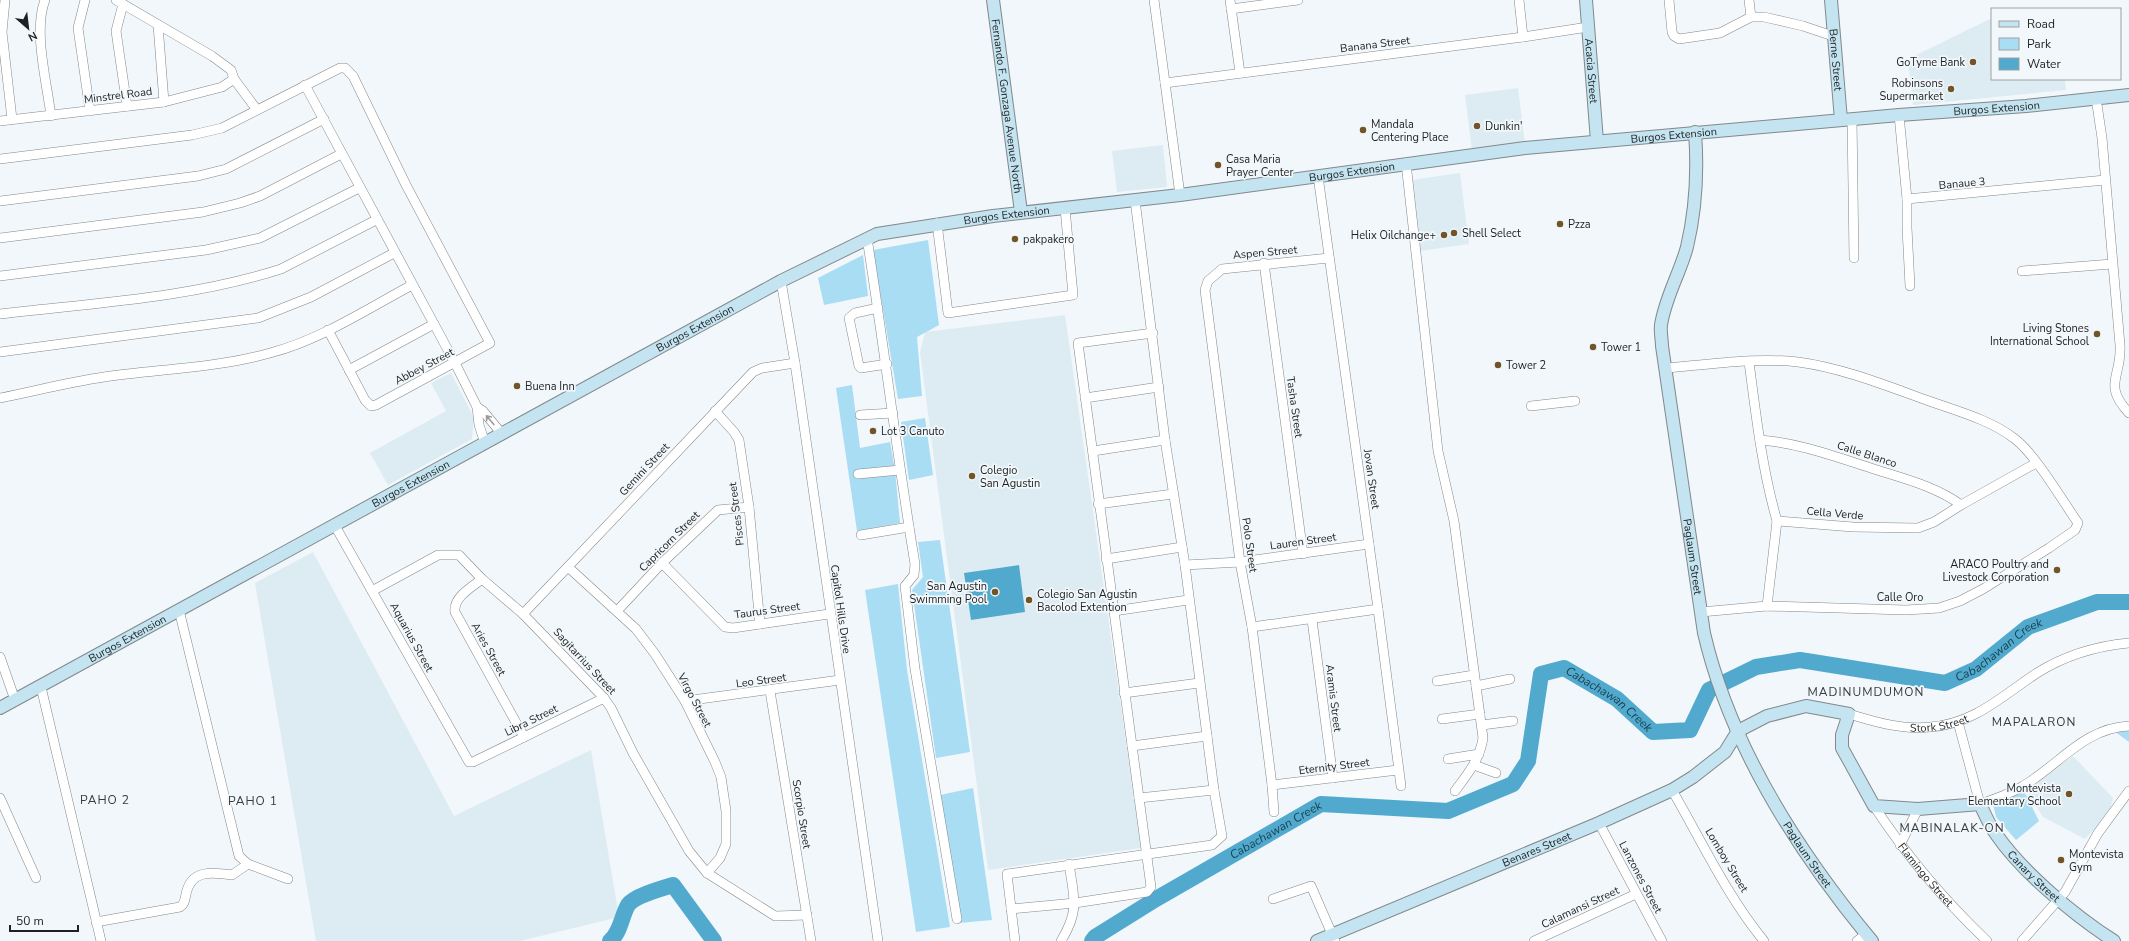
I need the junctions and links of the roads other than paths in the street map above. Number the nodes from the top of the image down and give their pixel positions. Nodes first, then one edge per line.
1 (5, 0) edge
2 (45, 0) edge
3 (85, 0) edge
4 (993, 0) edge
5 (1154, 0) edge
6 (1298, 0) edge
7 (1519, 0) edge
8 (1586, 0) edge
9 (1669, 0) edge
10 (1749, 0) edge
11 (1831, 0) edge
12 (119, 2) edge
13 (1231, 4) edge
14 (1751, 17) junction
15 (158, 25) junction
16 (1588, 27) junction
17 (1833, 36) junction
18 (1523, 37) junction
19 (1240, 73) junction
20 (234, 79) junction
21 (1165, 83) junction
22 (305, 86) junction
23 (2129, 95) edge
24 (2096, 98) junction
25 (164, 102) junction
26 (127, 106) junction
27 (257, 110) junction
28 (90, 111) junction
29 (1899, 115) junction
30 (51, 116) junction
31 (12, 119) junction
32 (324, 119) junction
33 (1846, 120) junction
34 (0, 121) edge
35 (1695, 132) junction
36 (1597, 141) junction
37 (341, 154) junction
38 (0, 159) edge
39 (1406, 163) junction
40 (1318, 176) junction
41 (2105, 180) junction
42 (359, 188) junction
43 (1180, 195) junction
44 (1907, 199) junction
45 (1135, 200) junction
46 (0, 201) edge
47 (1065, 208) junction
48 (1021, 212) junction
49 (376, 220) junction
50 (938, 223) junction
51 (0, 238) edge
52 (867, 238) junction
53 (394, 253) junction
54 (1329, 258) junction
55 (1854, 258) dead end
56 (1264, 263) junction
57 (2112, 264) junction
58 (2022, 271) dead end
59 (0, 276) edge
60 (782, 281) junction
61 (1208, 281) joint
62 (412, 286) junction
63 (1910, 286) dead end
64 (878, 308) junction
65 (0, 314) edge
66 (434, 324) junction
67 (328, 330) junction
68 (1153, 333) junction
69 (0, 352) edge
70 (1749, 362) junction
71 (455, 363) junction
72 (795, 363) junction
73 (887, 364) junction
74 (1665, 368) junction
75 (349, 370) junction
76 (1159, 387) junction
77 (0, 398) edge
78 (1085, 398) junction
79 (1575, 401) dead end
80 (1531, 406) dead end
81 (476, 407) junction
82 (715, 411) junction
83 (893, 413) junction
84 (2129, 413) edge
85 (860, 416) dead end
86 (502, 434) junction
87 (1165, 440) junction
88 (1760, 440) junction
89 (485, 444) junction
90 (1093, 451) junction
91 (2036, 463) junction
92 (900, 470) junction
93 (858, 474) dead end
94 (1173, 494) junction
95 (1098, 504) junction
96 (1962, 505) junction
97 (749, 507) junction
98 (1777, 520) junction
99 (334, 524) junction
100 (909, 527) junction
101 (861, 535) dead end
102 (1369, 544) junction
103 (1182, 547) junction
104 (1303, 554) junction
105 (1106, 559) junction
106 (1240, 562) junction
107 (662, 563) junction
108 (1185, 565) junction
109 (568, 567) junction
110 (482, 578) junction
111 (372, 591) junction
112 (1188, 600) junction
113 (1767, 606) junction
114 (1378, 609) junction
115 (179, 610) junction
116 (617, 611) junction
117 (1114, 611) junction
118 (1701, 612) junction
119 (523, 614) junction
120 (829, 614) junction
121 (1312, 620) junction
122 (760, 624) junction
123 (1252, 627) junction
124 (2129, 643) edge
125 (0, 657) edge
126 (1474, 675) junction
127 (1510, 679) dead end
128 (840, 680) junction
129 (1437, 681) dead end
130 (1199, 683) junction
131 (1476, 686) junction
132 (40, 687) junction
133 (770, 691) junction
134 (1124, 693) junction
135 (604, 698) junction
136 (15, 700) junction
137 (685, 701) junction
138 (0, 708) edge
139 (1480, 714) junction
140 (1849, 714) junction
141 (1442, 719) dead end
142 (1513, 722) dead end
143 (1958, 722) junction
144 (1482, 726) junction
145 (2129, 726) edge
146 (1738, 731) junction
147 (1207, 736) junction
148 (524, 737) junction
149 (1132, 746) junction
150 (1479, 754) junction
151 (1448, 759) dead end
152 (469, 762) joint
153 (1474, 766) junction
154 (1398, 770) junction
155 (1496, 772) dead end
156 (1333, 778) junction
157 (1272, 785) junction
158 (1400, 786) dead end
159 (1214, 790) junction
160 (1672, 790) junction
161 (1455, 791) dead end
162 (2129, 791) edge
163 (0, 798) edge
164 (1139, 798) junction
165 (1980, 804) junction
166 (1874, 806) junction
167 (1918, 809) junction
168 (1274, 812) dead end
169 (1599, 823) junction
170 (1900, 845) junction
171 (1147, 854) junction
172 (248, 864) junction
173 (1069, 864) junction
174 (707, 872) junction
175 (36, 878) dead end
176 (288, 879) dead end
177 (1636, 894) junction
178 (2059, 898) junction
179 (1273, 899) dead end
180 (1075, 903) junction
181 (1011, 910) junction
182 (807, 915) junction
183 (957, 919) dead end
184 (96, 922) junction
185 (1333, 938) edge
186 (1865, 939) edge
187 (101, 941) edge
188 (811, 941) edge
189 (878, 941) edge
190 (1015, 941) edge
191 (1061, 941) edge
192 (1317, 941) edge
193 (1534, 941) edge
194 (1662, 941) edge
195 (1764, 941) edge
196 (1987, 941) edge
197 (2022, 941) edge
198 (2114, 941) edge

1 - 31 street
2 - 30 street
3 - 28 street
4 - 48 street, Fernando F. Gonzaga Avenue North
5 - 21 street
6 - 13 street
7 - 18 street
8 - 16 street, Acacia Street
9 - 14 street
10 - 14 street
11 - 17 street, Berne Street
12 - 15 street
12 - 26 street
13 - 19 street
14 - 17 street
15 - 20 street
15 - 25 street
16 - 18 street, Banana Street
16 - 36 street, Acacia Street
17 - 33 street, Berne Street
18 - 19 street, Banana Street
19 - 21 street, Banana Street
20 - 25 street, Minstrel Road
20 - 27 street
21 - 43 street
22 - 27 street
22 - 32 street
22 - 71 street, Abbey Street
23 - 24 street, Burgos Extension
24 - 29 street, Burgos Extension
24 - 41 street
25 - 26 street, Minstrel Road
26 - 28 street, Minstrel Road
27 - 38 street
28 - 30 street, Minstrel Road
29 - 33 street, Burgos Extension
29 - 44 street
30 - 31 street, Minstrel Road
31 - 34 street, Minstrel Road
32 - 37 street
32 - 46 street
33 - 35 street, Burgos Extension
33 - 55 street
35 - 36 street, Burgos Extension
35 - 74 street, Paglaum Street
36 - 39 street, Burgos Extension
37 - 42 street
37 - 51 street
39 - 40 street, Burgos Extension
39 - 126 street
40 - 43 street, Burgos Extension
40 - 54 street, Jovan Street
41 - 44 street, Banaue 3
41 - 57 street
42 - 49 street
42 - 59 street
43 - 45 street, Burgos Extension
44 - 63 street
45 - 47 street, Burgos Extension
45 - 68 street
47 - 48 street, Burgos Extension
47 - 50 street
48 - 50 street, Burgos Extension
49 - 53 street
49 - 65 street
50 - 52 street, Burgos Extension
52 - 60 street, Burgos Extension
52 - 64 street
53 - 62 street
53 - 69 street
54 - 56 street, Aspen Street
54 - 102 street, Jovan Street
56 - 61 street, Aspen Street
56 - 104 street, Tasha Street
57 - 58 street
57 - 84 street
60 - 72 street, Capitol Hills Drive
60 - 86 street, Burgos Extension
61 - 106 street, Polo Street
62 - 66 street
62 - 67 street
64 - 73 street
64 - 73 street
66 - 71 street
66 - 75 street
67 - 75 street
67 - 77 street
68 - 76 street
68 - 78 street
70 - 74 street
70 - 88 street
70 - 91 street
71 - 75 street, Abbey Street
71 - 81 street
72 - 82 street, Gemini Street
72 - 120 street, Capitol Hills Drive
73 - 83 street
74 - 118 street, Paglaum Street
76 - 78 street
76 - 87 street
78 - 90 street
79 - 80 street
86 -> 81 street
81 - 89 street
82 - 97 street, Pisces Street
82 - 109 street, Gemini Street
83 - 85 street
83 - 92 street
86 - 89 street, Burgos Extension
87 - 90 street
87 - 94 street
88 - 96 street, Calle Blanco
88 - 98 street
89 - 99 street, Burgos Extension
90 - 95 street
91 - 96 street, Cella Verde
91 - 113 street, Calle Oro
92 - 93 street
92 - 100 street
94 - 95 street
94 - 103 street
95 - 105 street
96 - 98 street, Cella Verde
97 - 107 street, Capricorn Street
97 - 122 street, Pisces Street
98 - 113 street
99 - 111 street, Aquarius Street
99 - 115 street, Burgos Extension
100 - 101 street
100 - 183 street
102 - 104 street, Lauren Street
102 - 114 street, Jovan Street
103 - 105 street
103 - 108 street
104 - 106 street, Lauren Street
105 - 117 street
106 - 108 street, Lauren Street
106 - 123 street, Polo Street
107 - 116 street, Capricorn Street
107 - 122 street, Taurus Street
108 - 112 street
109 - 116 street, Virgo Street
109 - 119 street, Gemini Street
110 - 111 street, Sagitarrius Street
110 - 119 street, Sagitarrius Street
110 - 148 street, Aries Street
111 - 152 street, Aquarius Street
112 - 117 street
112 - 130 street
113 - 118 street, Calle Oro
114 - 121 street
114 - 154 street, Jovan Street
115 - 132 street, Burgos Extension
115 - 172 street
116 - 137 street, Virgo Street
117 - 134 street
118 - 146 street, Paglaum Street
119 - 135 street, Sagitarrius Street
120 - 122 street, Taurus Street
120 - 128 street, Capitol Hills Drive
121 - 123 street
121 - 156 street, Aramis Street
123 - 157 street, Polo Street
124 - 143 street, Stork Street
125 - 136 street
126 - 129 street
126 - 131 street
127 - 131 street
128 - 133 street, Leo Street
128 - 189 street, Capitol Hills Drive
130 - 134 street
130 - 147 street
131 - 139 street
132 - 136 street, Burgos Extension
132 - 184 street
133 - 137 street, Leo Street
133 - 182 street, Scorpio Street
134 - 149 street
135 - 148 street, Libra Street
135 - 174 street, Sagitarrius Street
136 - 138 street, Burgos Extension
137 - 174 street, Virgo Street
139 - 141 street
139 - 144 street
140 - 143 street, Stork Street
140 - 146 street, Stork Street
140 - 166 street, Flamingo Street
142 - 144 street
143 - 165 street, Canary Street
144 - 150 street
145 - 165 street
146 - 160 street, Benares Street
146 - 186 street, Paglaum Street
147 - 149 street
147 - 159 street
148 - 152 street, Libra Street
149 - 164 street
150 - 151 street
150 - 153 street
153 - 155 street
153 - 161 street
154 - 156 street, Eternity Street
154 - 158 street, Jovan Street
156 - 157 street, Eternity Street
157 - 168 street, Polo Street
159 - 164 street
159 - 171 street
160 - 169 street, Benares Street
160 - 195 street, Lomboy Street
162 - 178 street
163 - 175 street
164 - 171 street
165 - 167 street
165 - 178 street, Canary Street
166 - 167 street
166 - 170 street, Flamingo Street
167 - 170 street
169 - 177 street, Lanzones Street
169 - 185 street, Benares Street
170 - 196 street, Flamingo Street
171 - 173 street
171 - 180 street
172 - 176 street
172 - 184 street
173 - 180 street
173 - 181 street
174 - 182 street, Sagitarrius Street
177 - 193 street, Calamansi Street
177 - 194 street, Lanzones Street
178 - 197 street
178 - 198 street, Canary Street
179 - 185 street
180 - 181 street
180 - 191 street
181 - 190 street
182 - 188 street, Scorpio Street
184 - 187 street
185 - 192 street, Benares Street

